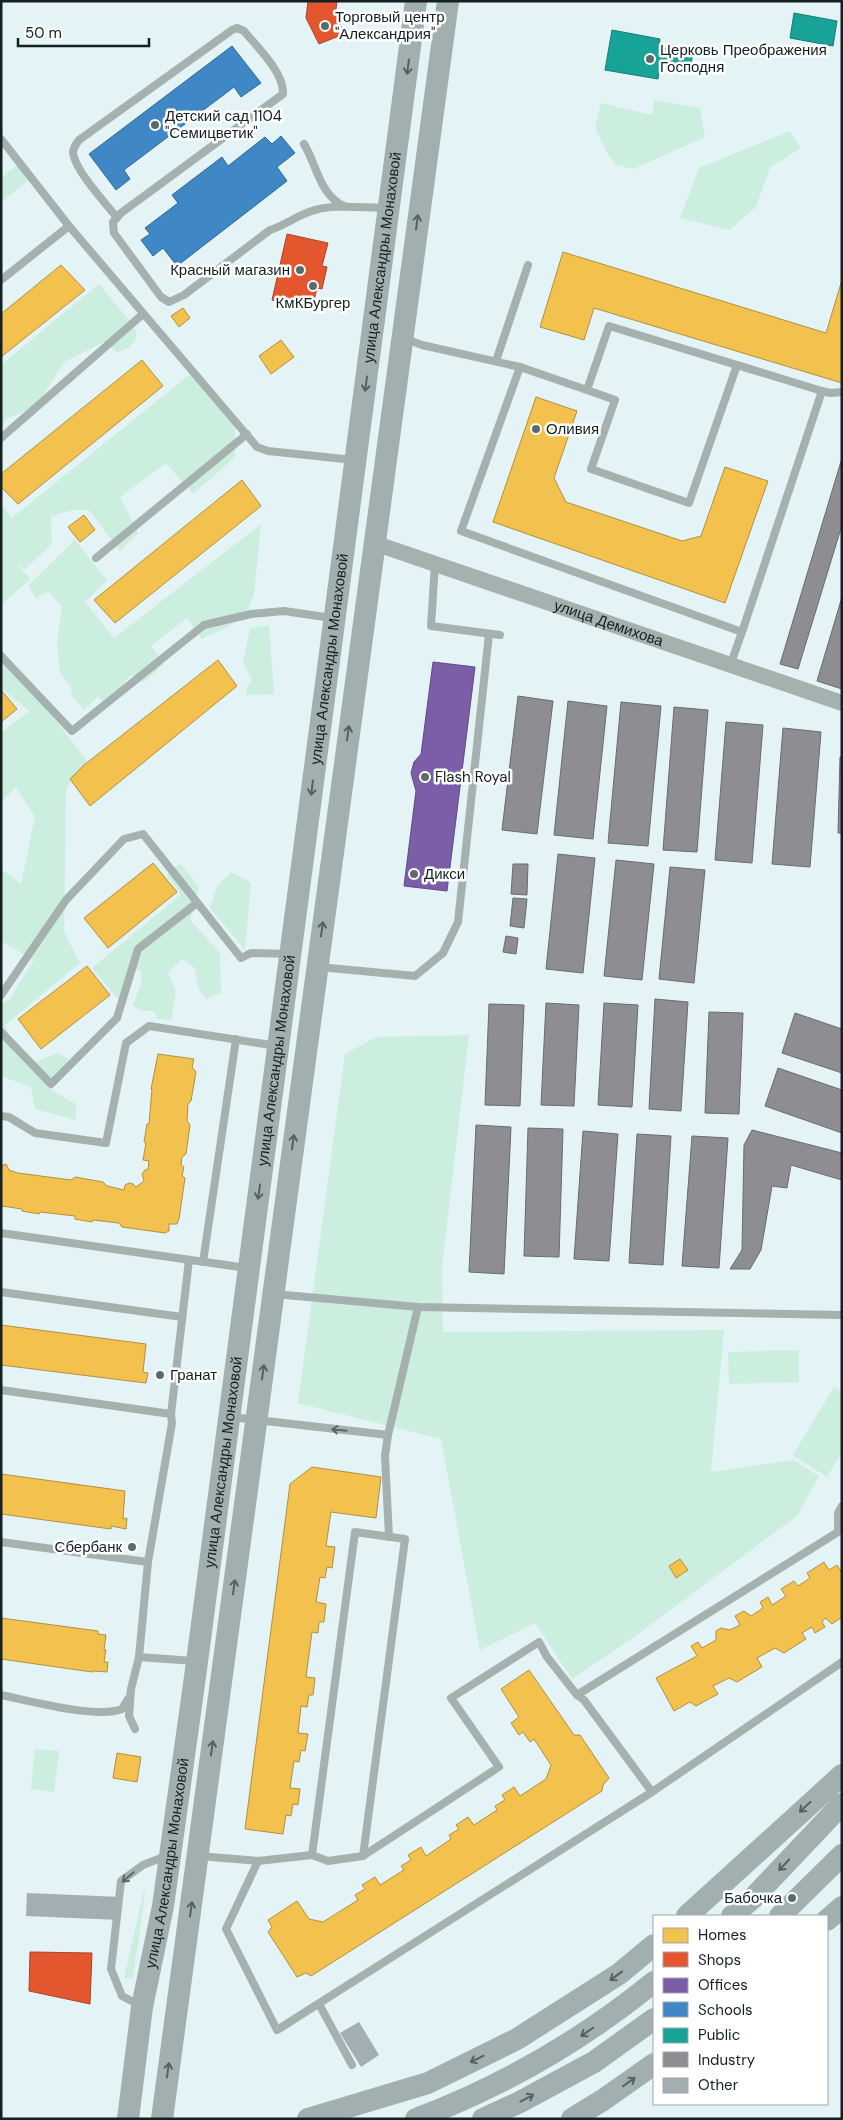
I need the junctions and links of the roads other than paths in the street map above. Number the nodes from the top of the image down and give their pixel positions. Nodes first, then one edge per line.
1 (416, 1) edge
2 (448, 1) edge
3 (1, 140) edge
4 (304, 144) dead end
5 (346, 207) junction
6 (389, 208) junction
7 (117, 218) junction
8 (69, 226) junction
9 (528, 265) dead end
10 (1, 280) edge
11 (143, 314) junction
12 (402, 337) junction
13 (496, 361) junction
14 (737, 365) junction
15 (520, 367) junction
16 (587, 390) junction
17 (822, 391) junction
18 (842, 392) edge
19 (247, 434) junction
20 (1, 438) edge
21 (356, 460) junction
22 (374, 543) junction
23 (96, 558) dead end
24 (435, 564) junction
25 (335, 618) junction
26 (742, 632) junction
27 (489, 634) junction
28 (500, 635) dead end
29 (1, 656) edge
30 (730, 666) junction
31 (842, 703) edge
32 (198, 903) junction
33 (290, 954) junction
34 (316, 967) junction
35 (1, 995) edge
36 (1, 1032) edge
37 (236, 1039) junction
38 (278, 1046) junction
39 (1, 1116) edge
40 (1, 1233) edge
41 (189, 1260) junction
42 (203, 1262) junction
43 (249, 1268) junction
44 (1, 1292) edge
45 (273, 1293) junction
46 (418, 1307) junction
47 (842, 1316) edge
48 (182, 1317) junction
49 (1, 1390) edge
50 (171, 1414) junction
51 (229, 1417) junction
52 (256, 1420) junction
53 (388, 1435) junction
54 (842, 1506) edge
55 (840, 1533) edge
56 (389, 1537) junction
57 (1, 1542) edge
58 (148, 1562) junction
59 (139, 1657) junction
60 (196, 1661) junction
61 (842, 1662) edge
62 (131, 1689) junction
63 (1, 1695) edge
64 (577, 1696) junction
65 (135, 1730) dead end
66 (842, 1775) edge
67 (652, 1792) junction
68 (842, 1804) edge
69 (170, 1855) junction
70 (312, 1855) junction
71 (842, 1855) edge
72 (198, 1856) junction
73 (362, 1856) junction
74 (258, 1861) junction
75 (842, 1907) edge
76 (688, 1915) edge
77 (733, 1915) edge
78 (781, 1915) edge
79 (828, 1919) edge
80 (653, 1946) edge
81 (653, 1983) edge
82 (319, 2004) junction
83 (142, 2007) junction
84 (653, 2020) edge
85 (352, 2065) dead end
86 (653, 2065) edge
87 (424, 2116) edge
88 (128, 2119) edge
89 (162, 2119) edge
90 (308, 2119) edge
91 (483, 2119) edge
92 (572, 2119) edge

1 -> 6 main road, улица Александры Монаховой
12 -> 2 main road, улица Александры Монаховой
3 - 8 lane
4 - 5 lane
5 - 6 lane
5 - 7 lane
6 -> 21 main road, улица Александры Монаховой
7 - 7 lane
8 - 10 lane
8 - 11 lane
9 - 13 lane
11 - 19 lane
11 - 20 lane
12 - 13 lane
12 - 22 main road, улица Александры Монаховой
13 - 15 lane
14 - 16 lane
14 - 16 lane
14 - 17 lane
15 - 16 lane
15 - 26 lane
17 - 18 lane
17 - 26 lane
19 - 21 lane
19 - 23 lane
21 - 25 main road, улица Александры Монаховой
22 - 24 street, улица Демихова
34 -> 22 main road, улица Александры Монаховой
24 - 27 lane
24 - 30 street, улица Демихова
25 - 29 lane
25 -> 33 main road, улица Александры Монаховой
26 - 30 lane
27 - 28 lane
27 - 34 lane
30 - 31 street, улица Демихова
32 - 33 lane
32 - 35 lane
32 - 36 lane
33 - 38 main road, улица Александры Монаховой
45 -> 34 main road, улица Александры Монаховой
37 - 38 lane
37 - 39 lane
37 - 42 lane
38 -> 43 main road, улица Александры Монаховой
40 - 41 lane
41 - 42 lane
41 - 48 lane
42 - 43 lane
43 - 51 main road, улица Александры Монаховой
44 - 48 lane
45 - 46 lane
52 -> 45 main road, улица Александры Монаховой
46 - 47 lane
46 - 53 lane
48 - 50 lane
49 - 50 lane
50 - 58 lane
51 - 52 lane
51 - 60 main road, улица Александры Монаховой
53 -> 52 lane
72 -> 52 main road, улица Александры Монаховой
53 - 56 lane
54 - 55 lane
55 - 64 lane
56 - 70 lane
56 - 73 lane
57 - 58 lane
58 - 59 lane
59 - 60 lane
59 - 62 lane
60 - 69 main road, улица Александры Монаховой
61 - 67 lane
62 - 63 lane
62 - 65 lane
64 - 67 lane
64 - 73 lane
66 -> 76 main road
67 - 82 lane
68 -> 77 main road
69 - 83 main road, улица Александры Монаховой
69 -> 83 lane
70 - 73 lane
70 - 74 lane
71 - 78 main road
72 - 74 lane
89 -> 72 main road, улица Александры Монаховой
74 - 82 lane
75 - 79 main road
80 -> 90 main road
81 -> 87 main road
82 - 85 lane
83 - 88 main road, улица Александры Монаховой
91 -> 84 main road
92 -> 86 main road

